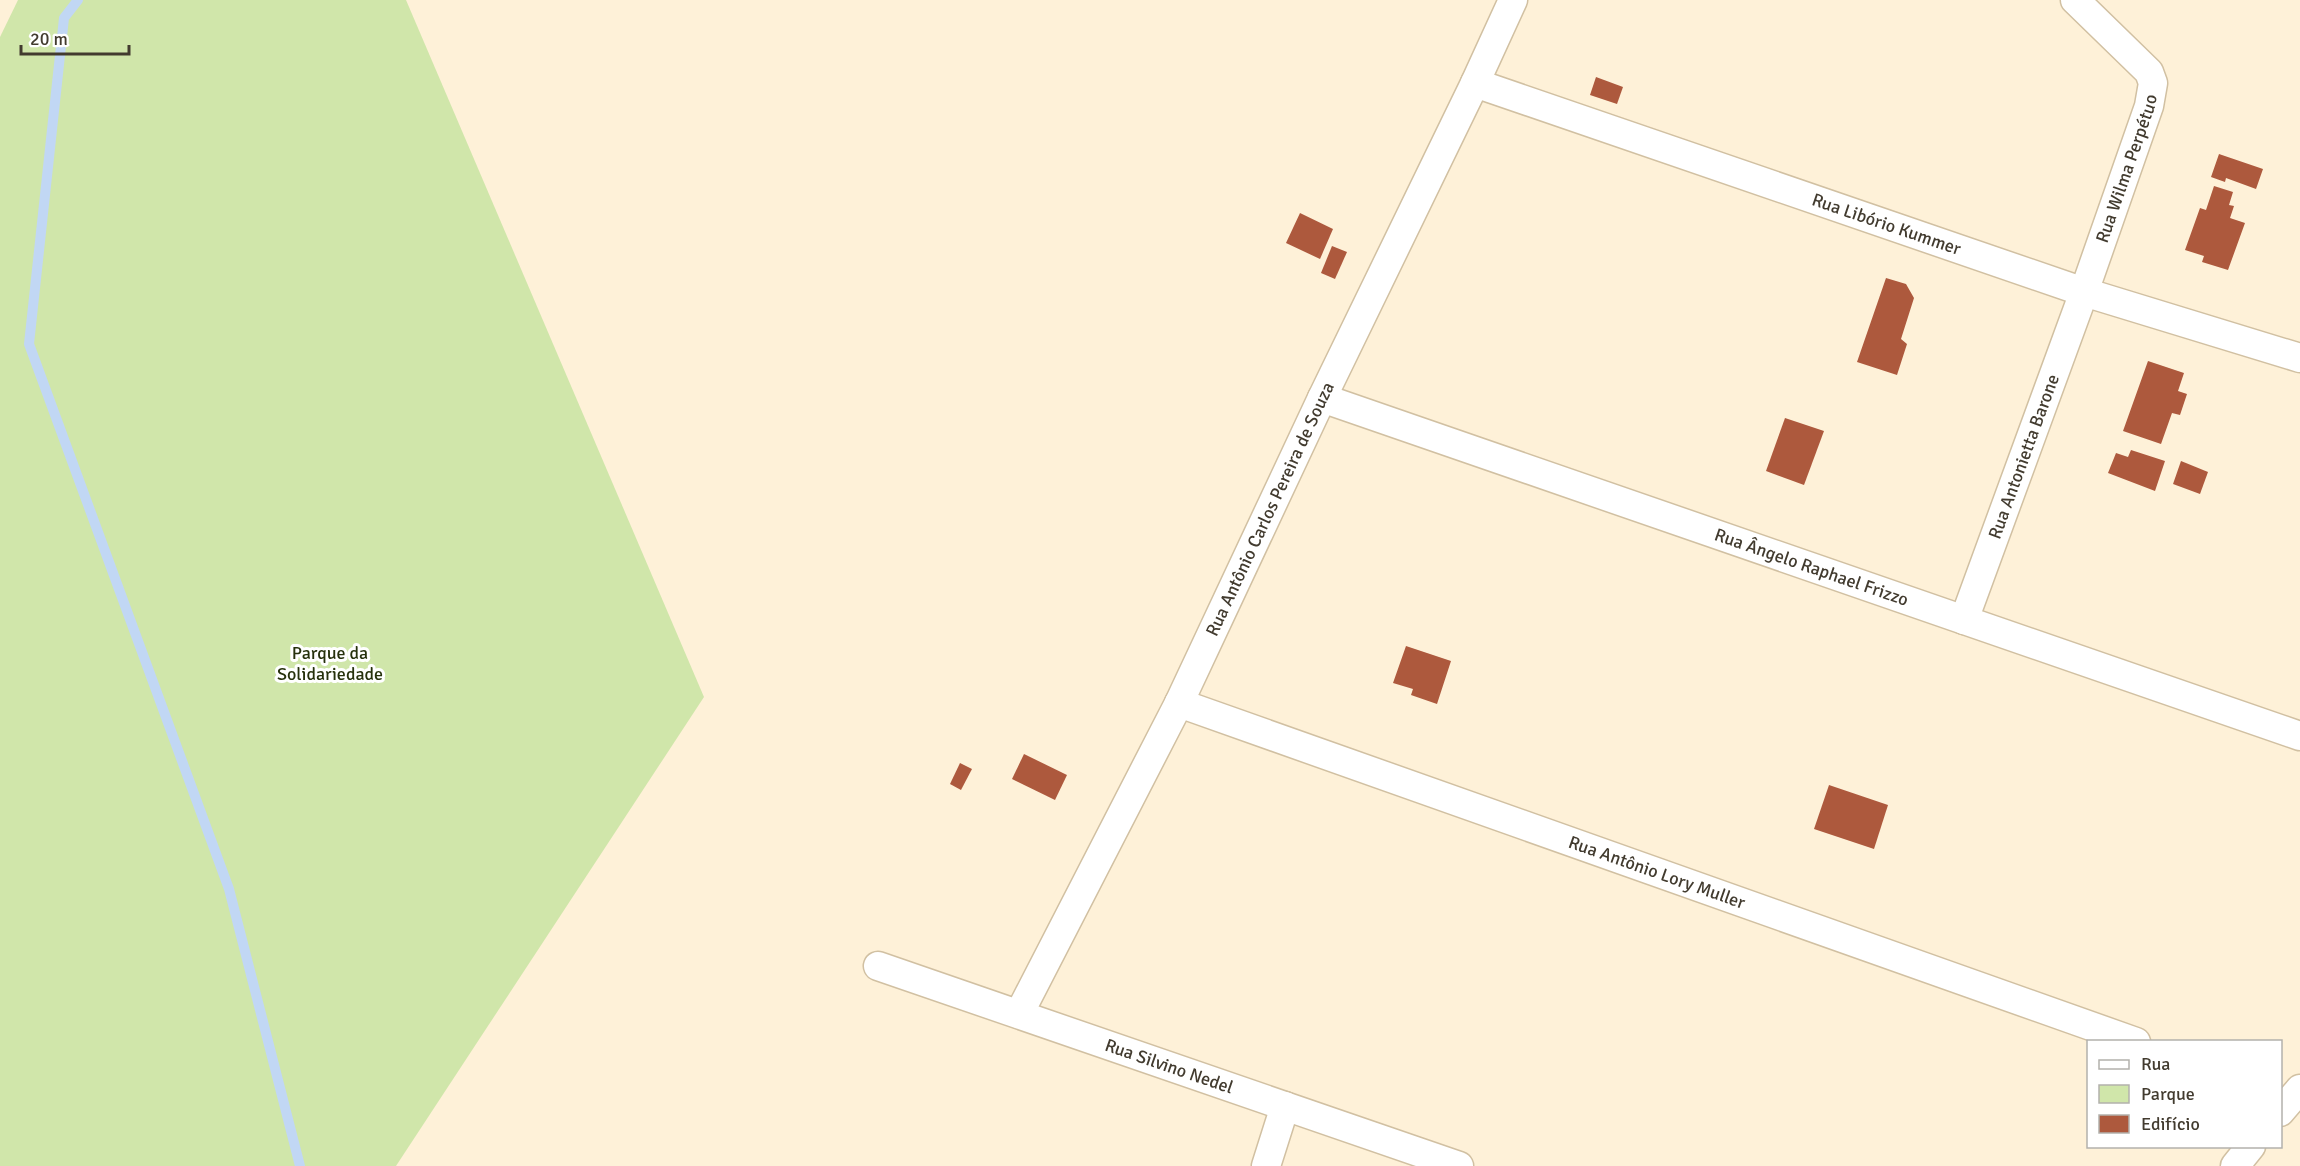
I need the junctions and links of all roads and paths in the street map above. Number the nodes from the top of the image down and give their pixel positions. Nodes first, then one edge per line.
1 (1513, 0) edge
2 (2075, 0) edge
3 (1475, 83) junction
4 (2085, 292) junction
5 (2300, 358) edge
6 (1322, 398) junction
7 (1964, 620) junction
8 (1179, 703) junction
9 (2300, 736) edge
10 (878, 966) dead end
11 (1020, 1014) junction
12 (2133, 1040) edge
13 (1285, 1106) junction
14 (2249, 1148) edge
15 (1266, 1166) edge
16 (1460, 1166) edge
17 (2235, 1166) edge

1 - 3 street, Rua Antônio Carlos Pereira de Souza
2 - 4 street, Rua Wilma Perpétuo
3 - 4 street, Rua Libório Kummer
3 - 6 street, Rua Antônio Carlos Pereira de Souza
4 - 5 street, Rua Libório Kummer
4 - 7 street, Rua Antonietta Barone
6 - 7 street, Rua Ângelo Raphael Frizzo
6 - 8 street, Rua Antônio Carlos Pereira de Souza
7 - 9 street, Rua Ângelo Raphael Frizzo
8 - 11 street, Rua Antônio Carlos Pereira de Souza
8 - 12 street, Rua Antônio Lory Muller
10 - 11 street, Rua Silvino Nedel
11 - 13 street, Rua Silvino Nedel
13 - 15 street
13 - 16 street, Rua Silvino Nedel
14 - 17 street

